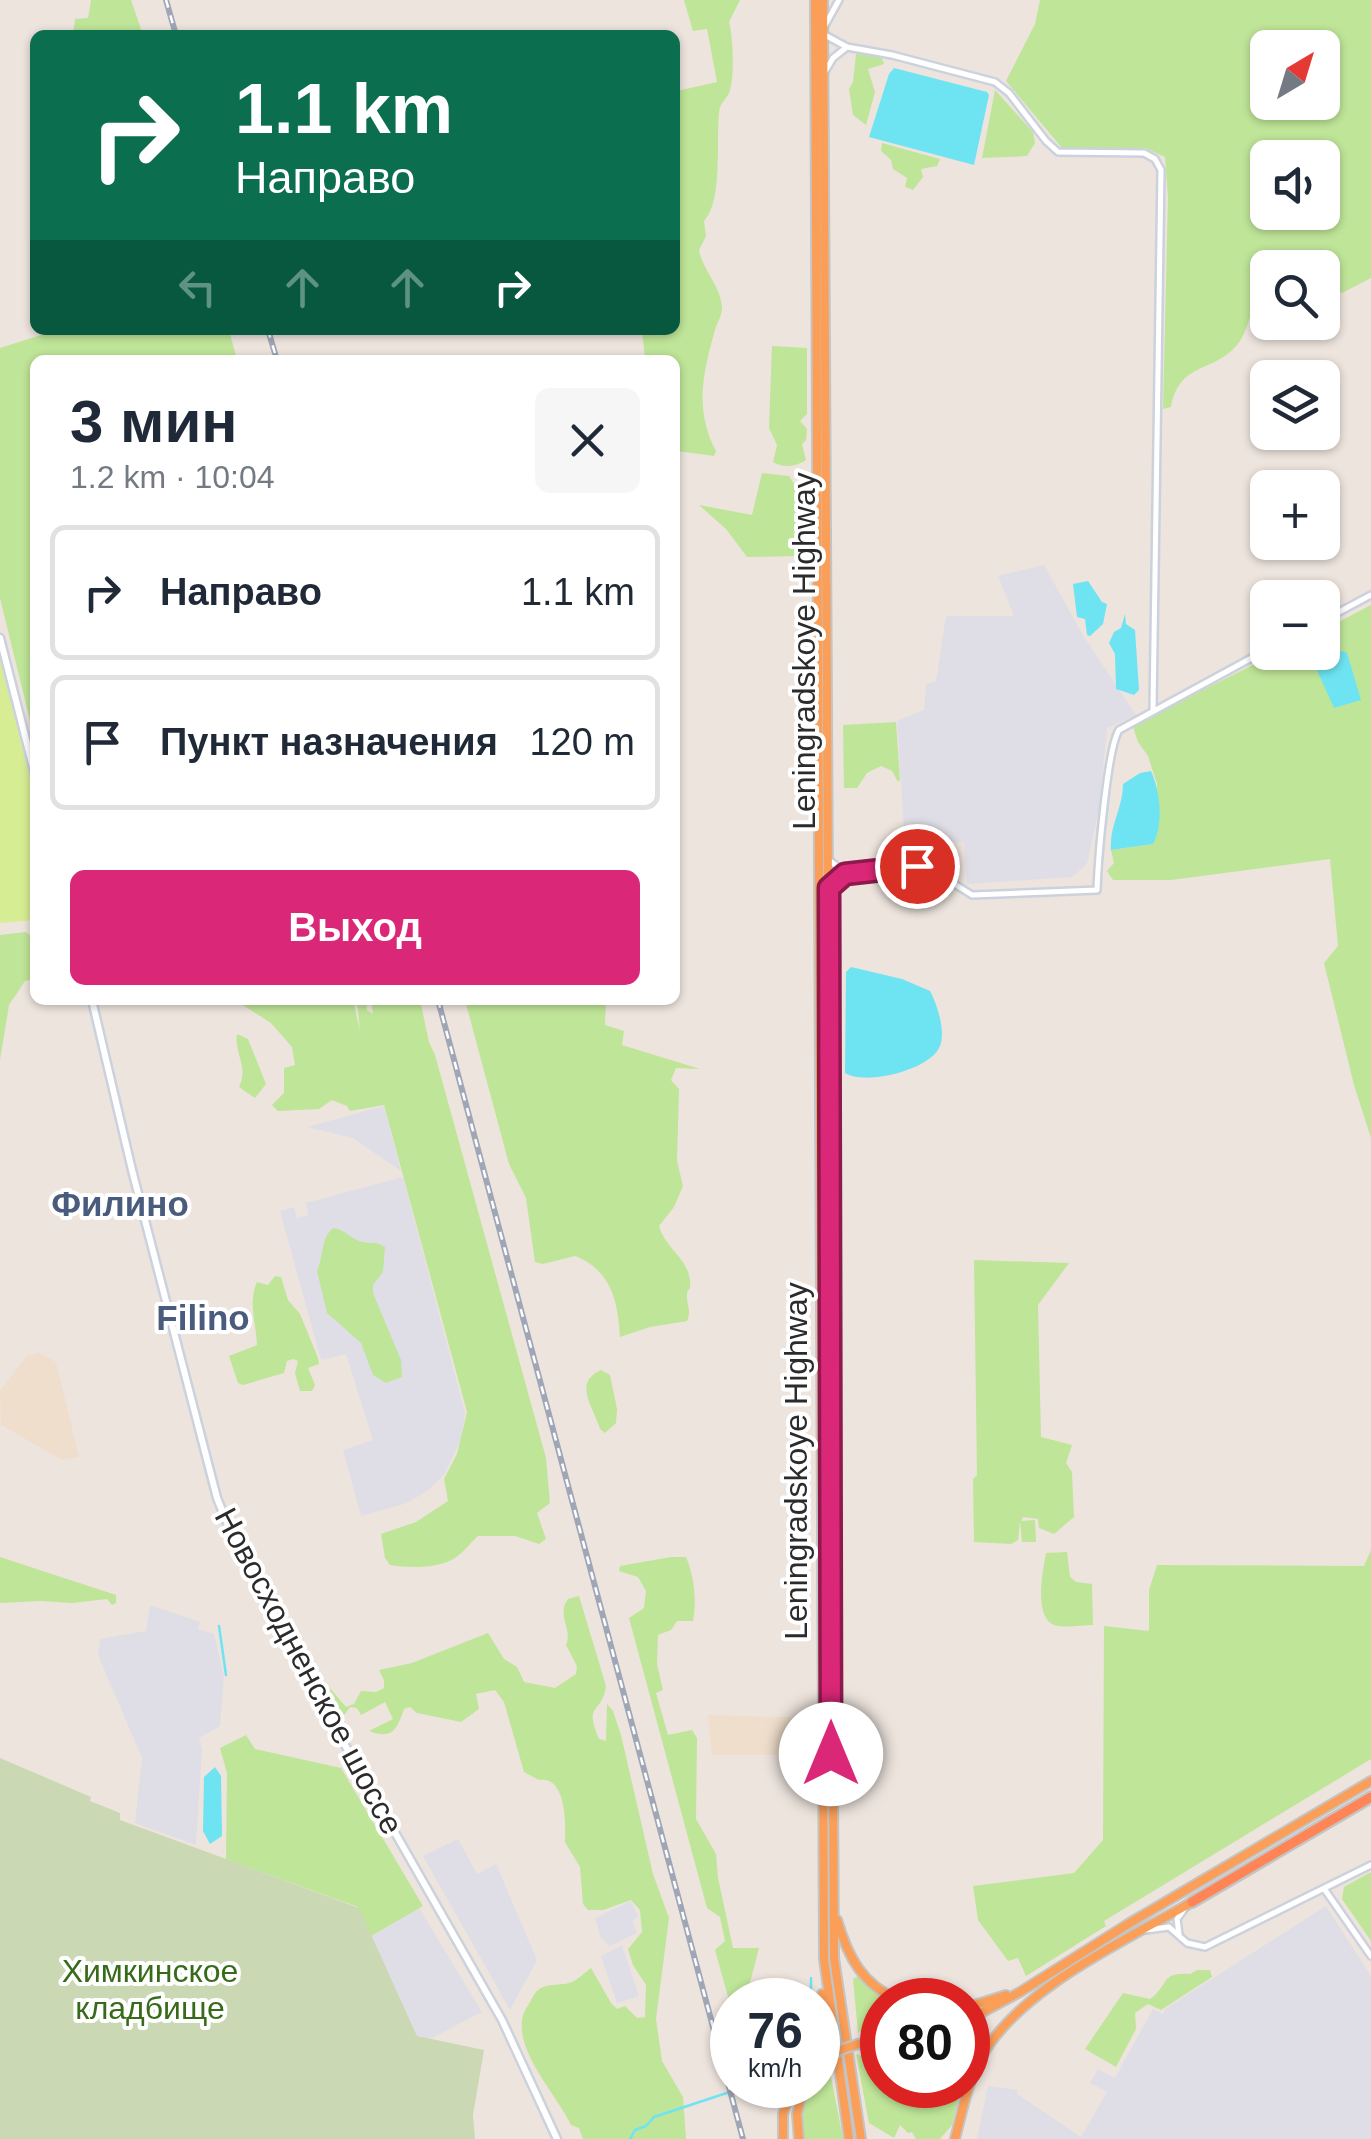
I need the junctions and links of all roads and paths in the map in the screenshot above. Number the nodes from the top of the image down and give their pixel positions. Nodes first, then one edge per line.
1 (815, 0) edge
2 (823, 0) edge
3 (839, 0) edge
4 (823, 32) junction
5 (847, 47) junction
6 (824, 75) junction
7 (1371, 595) edge
8 (1340, 611) edge
9 (0, 638) edge
10 (1250, 659) edge
11 (1153, 710) junction
12 (30, 755) edge
13 (829, 860) junction
14 (845, 874) junction
15 (829, 888) junction
16 (93, 1005) edge
17 (1371, 1781) edge
18 (1371, 1796) edge
19 (1371, 1865) edge
20 (1324, 1890) junction
21 (1191, 1902) junction
22 (833, 1907) junction
23 (1143, 1931) junction
24 (1180, 1937) junction
25 (1371, 1956) edge
26 (824, 1960) junction
27 (822, 1978) edge
28 (866, 1978) edge
29 (1033, 1983) junction
30 (990, 1999) edge
31 (990, 2007) edge
32 (785, 2108) edge
33 (798, 2108) edge
34 (557, 2139) edge
35 (784, 2139) edge
36 (799, 2139) edge
37 (849, 2139) edge
38 (861, 2139) edge
39 (956, 2139) edge

1 - 26 highway, Leningradskoye Highway
2 - 4 highway, Leningradskoye Highway
3 - 4 street
4 - 5 street
4 - 6 highway, Leningradskoye Highway
5 - 6 street
5 - 11 street
6 - 13 highway, Leningradskoye Highway
7 - 8 street
9 - 12 main road
10 - 11 street
11 - 14 street
13 - 14 street
13 - 15 highway, Leningradskoye Highway
14 - 15 street
15 - 22 highway, Leningradskoye Highway
16 - 34 main road, Новосходненское шоссе
17 - 29 highway
18 - 21 highway
19 - 20 street
20 - 24 street
20 - 25 street
21 - 23 highway
21 - 24 street
22 - 28 highway
22 - 38 highway, Leningradskoye Highway
23 - 24 street
23 - 39 highway
26 - 27 highway
26 - 37 highway, Leningradskoye Highway
29 - 30 highway
29 - 31 highway
32 - 35 highway
33 - 36 highway

